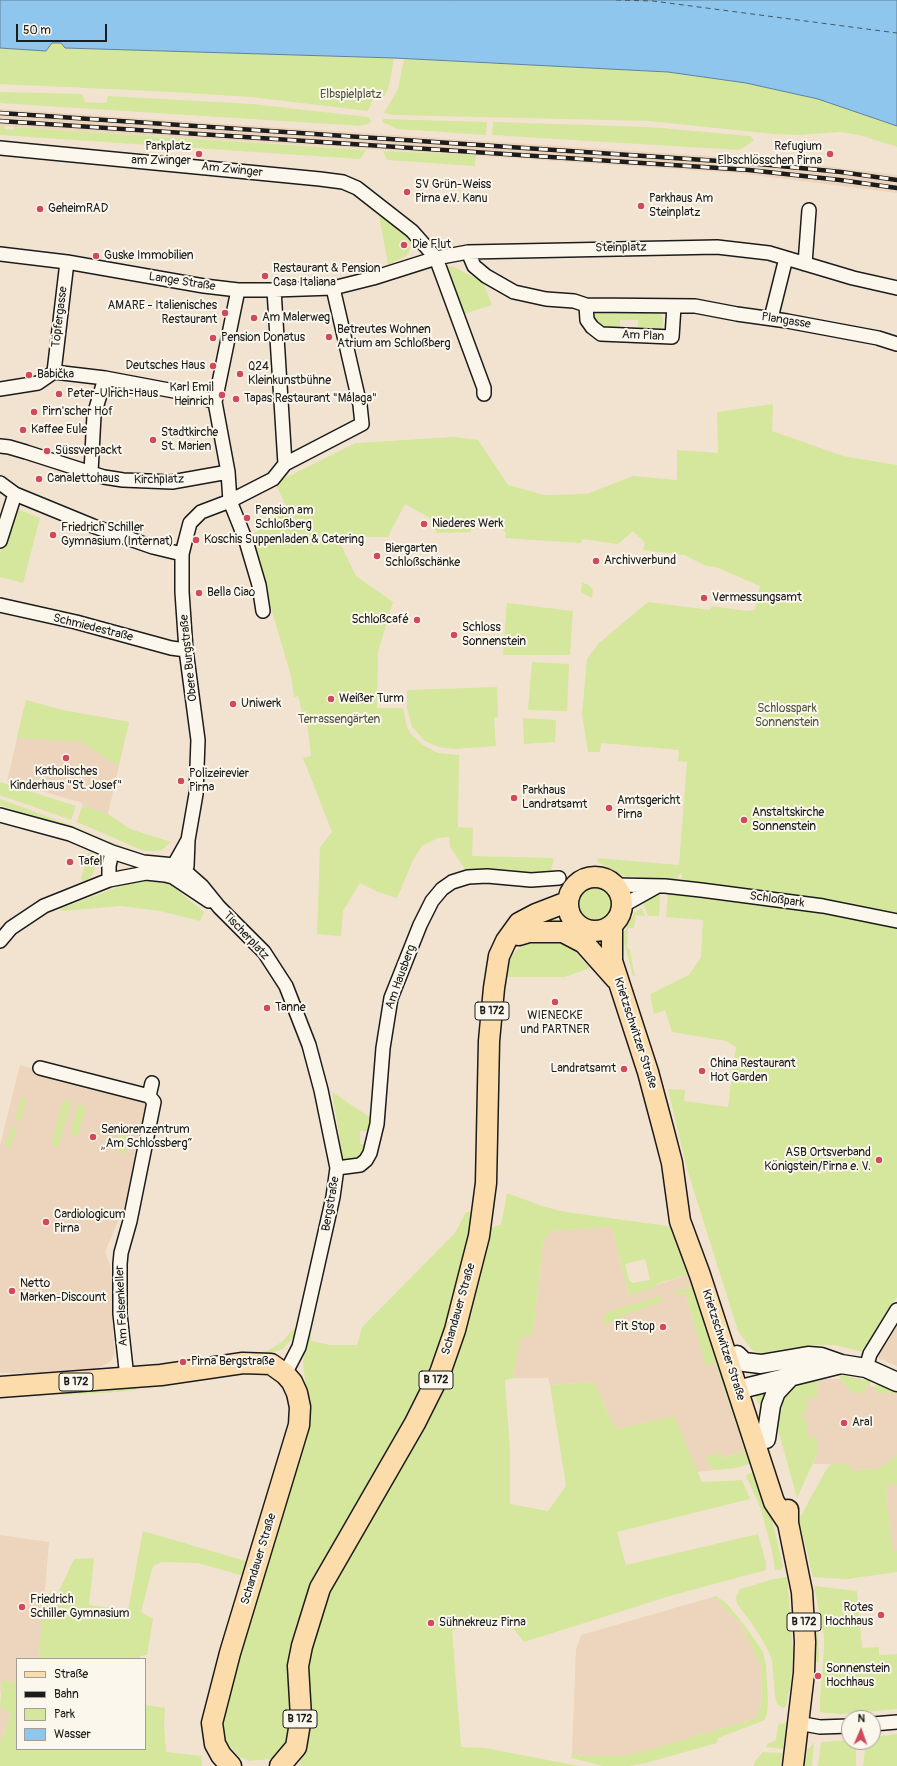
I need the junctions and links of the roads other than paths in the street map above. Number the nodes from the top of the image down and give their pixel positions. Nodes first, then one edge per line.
1 (0, 148) edge
2 (809, 210) dead end
3 (468, 252) junction
4 (0, 254) edge
5 (436, 258) junction
6 (786, 258) junction
7 (67, 262) junction
8 (805, 264) junction
9 (364, 280) joint
10 (333, 288) junction
11 (897, 288) edge
12 (238, 290) junction
13 (274, 290) junction
14 (586, 305) junction
15 (674, 306) junction
16 (771, 318) junction
17 (897, 342) edge
18 (54, 372) junction
19 (106, 378) junction
20 (0, 390) edge
21 (484, 394) dead end
22 (215, 402) junction
23 (0, 446) edge
24 (285, 464) junction
25 (91, 472) junction
26 (228, 472) junction
27 (0, 483) edge
28 (14, 493) junction
29 (230, 501) junction
30 (0, 541) edge
31 (182, 554) junction
32 (0, 605) edge
33 (263, 611) dead end
34 (186, 650) junction
35 (0, 815) edge
36 (112, 852) junction
37 (144, 867) junction
38 (177, 871) junction
39 (559, 878) dead end
40 (109, 880) junction
41 (615, 885) junction
42 (656, 886) junction
43 (622, 906) junction
44 (569, 910) junction
45 (897, 921) edge
46 (604, 929) junction
47 (519, 935) junction
48 (0, 941) edge
49 (499, 956) junction
50 (617, 980) junction
51 (286, 986) joint
52 (40, 1068) dead end
53 (152, 1083) dead end
54 (149, 1096) junction
55 (672, 1163) junction
56 (337, 1168) junction
57 (897, 1310) edge
58 (737, 1355) junction
59 (841, 1364) junction
60 (866, 1368) junction
61 (285, 1374) junction
62 (792, 1375) junction
63 (127, 1378) junction
64 (897, 1382) edge
65 (0, 1387) edge
66 (743, 1388) junction
67 (766, 1439) junction
68 (788, 1523) junction
69 (897, 1722) edge
70 (798, 1723) junction
71 (881, 1723) edge
72 (841, 1726) edge
73 (223, 1762) edge
74 (280, 1766) edge
75 (793, 1766) edge

1 - 5 street, Am Zwinger
2 - 8 street
3 - 5 street, Steinplatz
3 - 6 street, Steinplatz
3 - 14 street
4 - 7 street, Lange Straße
5 - 9 street, Steinplatz
5 - 21 street
6 - 8 street, Steinplatz
6 - 16 street
7 - 12 street, Lange Straße
7 - 18 street, Töpfergasse
8 - 11 street, Steinplatz
9 - 10 street, Lange Straße
10 - 13 street, Lange Straße
10 - 24 street
12 - 13 street, Lange Straße
12 - 22 street
13 - 24 street
14 - 15 street
14 - 15 street, Am Plan
15 - 16 street, Plangasse
16 - 17 street, Plangasse
18 - 19 street
18 - 20 street
19 - 22 street
19 - 25 street
22 - 26 street
23 - 25 street, Kirchplatz
24 - 29 street, Obere Burgstraße
25 - 26 street, Kirchplatz
26 - 29 street
27 - 28 street
28 - 30 street
28 - 31 street
29 - 31 street, Obere Burgstraße
29 - 33 street
31 - 34 street, Obere Burgstraße
32 - 34 street, Schmiedestraße
34 - 38 street, Obere Burgstraße
35 - 36 street
36 - 37 street
36 - 40 street
37 - 38 street
37 - 40 street
38 - 51 street, Tischerplatz
39 - 56 street, Am Hausberg
40 - 48 street
41 - 42 street, Schloßpark
41 - 43 main road
41 - 44 main road
42 - 43 street
42 - 45 street, Schloßpark
43 - 46 main road, B 172
44 - 46 main road
44 - 47 main road
44 - 49 main road, Schandauer Straße / B 172
46 - 50 main road, Krietzschwitzer Straße / B 172
47 - 49 main road
47 - 50 main road, B 172
49 - 74 main road, Schandauer Straße / B 172
50 - 55 main road, Krietzschwitzer Straße / B 172
51 - 56 street, Bergstraße
52 - 54 street
53 - 54 street, Am Felsenkeller
54 - 63 street, Am Felsenkeller
55 - 58 main road, Krietzschwitzer Straße / B 172
55 - 66 main road, Krietzschwitzer Straße / B 172
56 - 61 street, Bergstraße
57 - 60 street
58 - 59 main road
58 - 66 main road, Krietzschwitzer Straße / B 172
59 - 60 main road
59 - 62 main road
60 - 64 main road
61 - 63 main road, Schandauer Straße / B 172
61 - 73 main road, Schandauer Straße / B 172
62 - 66 main road
62 - 67 main road
63 - 65 main road, Schandauer Straße / B 172
66 - 67 main road, Krietzschwitzer Straße / B 172
66 - 68 main road, Krietzschwitzer Straße / B 172
67 - 68 main road, Krietzschwitzer Straße / B 172
68 - 70 main road, Krietzschwitzer Straße / B 172
69 - 71 street
70 - 72 street
70 - 75 main road, Krietzschwitzer Straße / B 172

